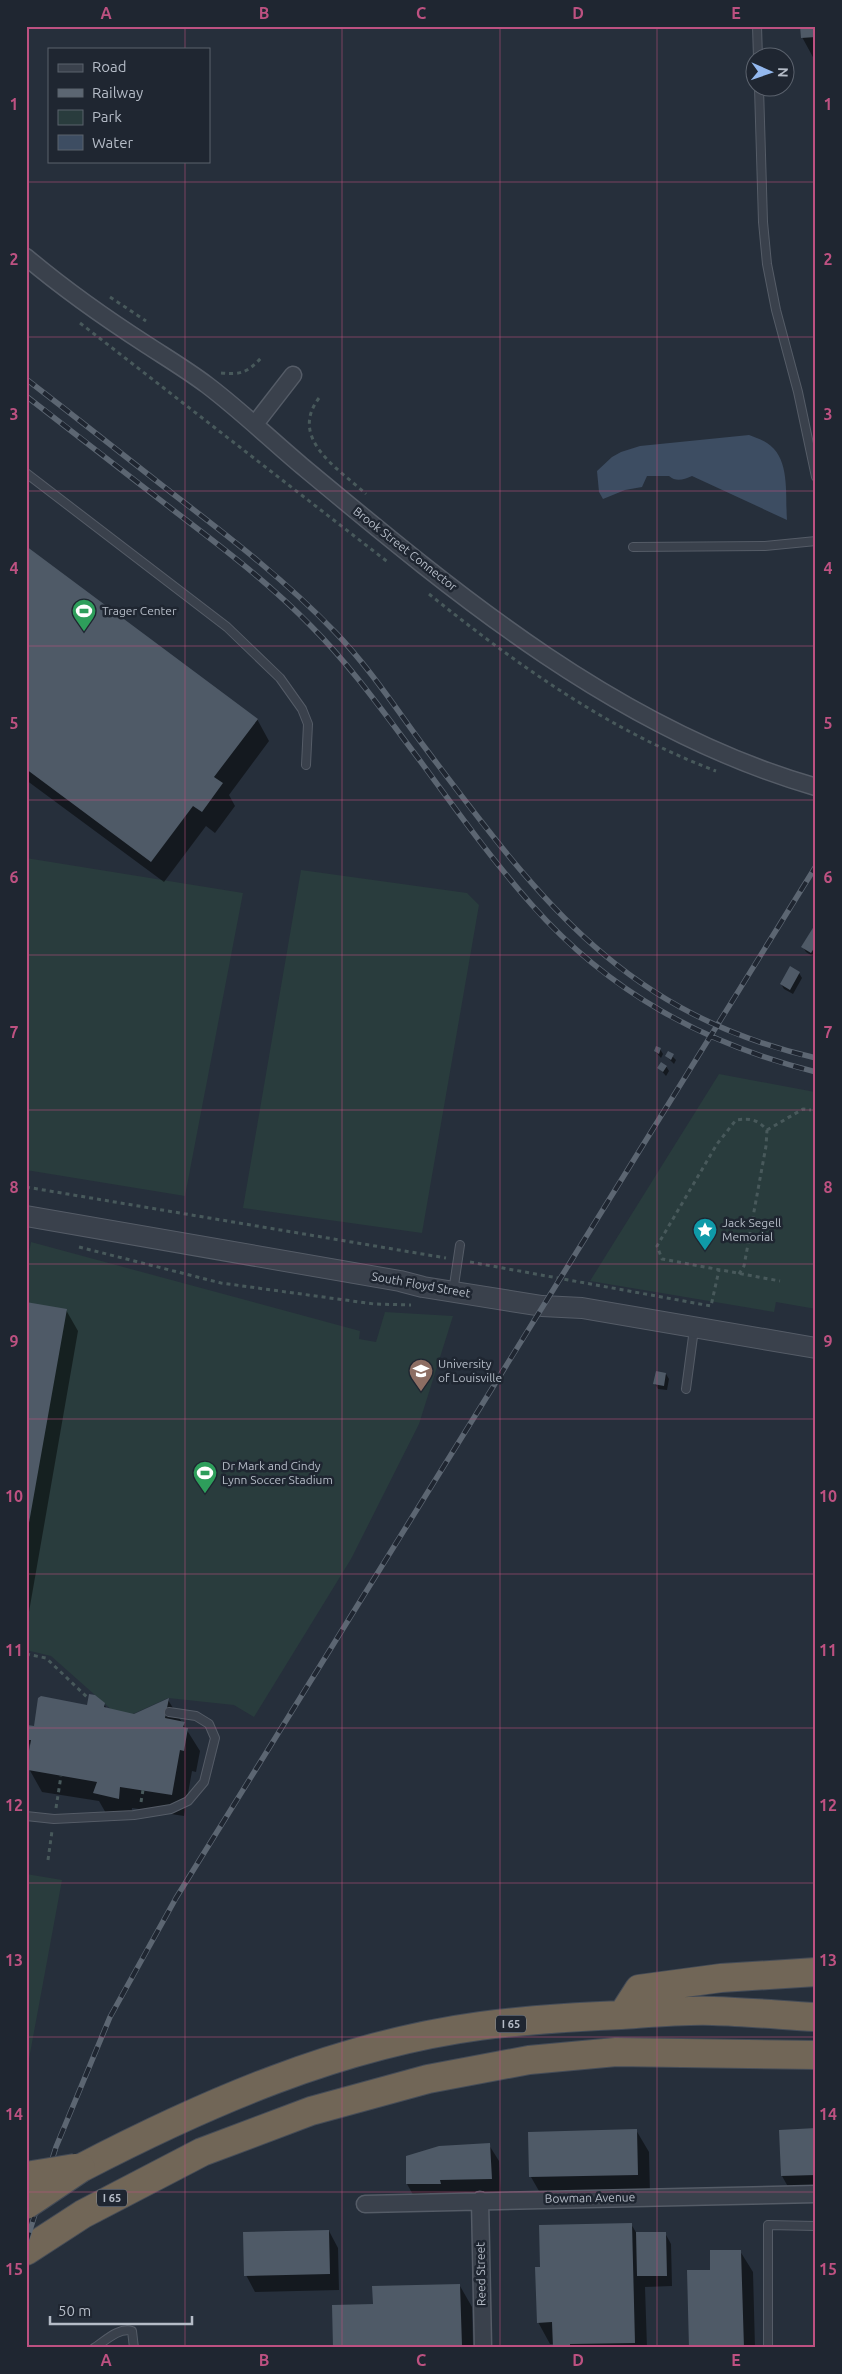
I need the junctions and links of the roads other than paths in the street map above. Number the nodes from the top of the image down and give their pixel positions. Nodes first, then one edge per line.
1 (757, 26) edge
2 (758, 48) edge
3 (759, 98) edge
4 (26, 257) edge
5 (293, 375) dead end
6 (255, 424) junction
7 (26, 473) edge
8 (816, 477) edge
9 (816, 541) edge
10 (633, 547) dead end
11 (306, 765) dead end
12 (816, 787) edge
13 (26, 1216) edge
14 (460, 1245) dead end
15 (453, 1292) junction
16 (695, 1327) junction
17 (816, 1348) edge
18 (686, 1389) dead end
19 (168, 1712) dead end
20 (26, 1816) edge
21 (816, 1972) edge
22 (623, 2014) junction
23 (816, 2017) edge
24 (722, 2052) junction
25 (816, 2055) edge
26 (816, 2072) edge
27 (81, 2168) junction
28 (26, 2176) edge
29 (816, 2194) edge
30 (480, 2200) junction
31 (26, 2204) edge
32 (365, 2204) dead end
33 (816, 2226) edge
34 (26, 2251) edge
35 (94, 2348) edge
36 (134, 2348) edge
37 (483, 2348) edge
38 (768, 2348) edge

1 - 2 lane
3 - 8 lane
4 - 6 street, Brook Street Connector
5 - 6 street
6 - 12 street, Brook Street Connector
7 - 11 lane
9 - 10 lane
13 - 15 street, South Floyd Street
14 - 15 lane
15 - 16 street, South Floyd Street
16 - 17 street, South Floyd Street
16 - 18 lane
19 - 20 lane
21 - 22 highway
22 - 23 highway, I 65
22 - 27 highway, I 65
24 - 25 highway, I 65
24 - 26 highway
24 - 34 highway, I 65
27 - 28 highway, bridge
27 - 31 highway, I 65, bridge
29 - 30 street, Bowman Avenue
30 - 32 street, Bowman Avenue
30 - 37 street, Reed Street
33 - 38 lane
35 - 36 lane

